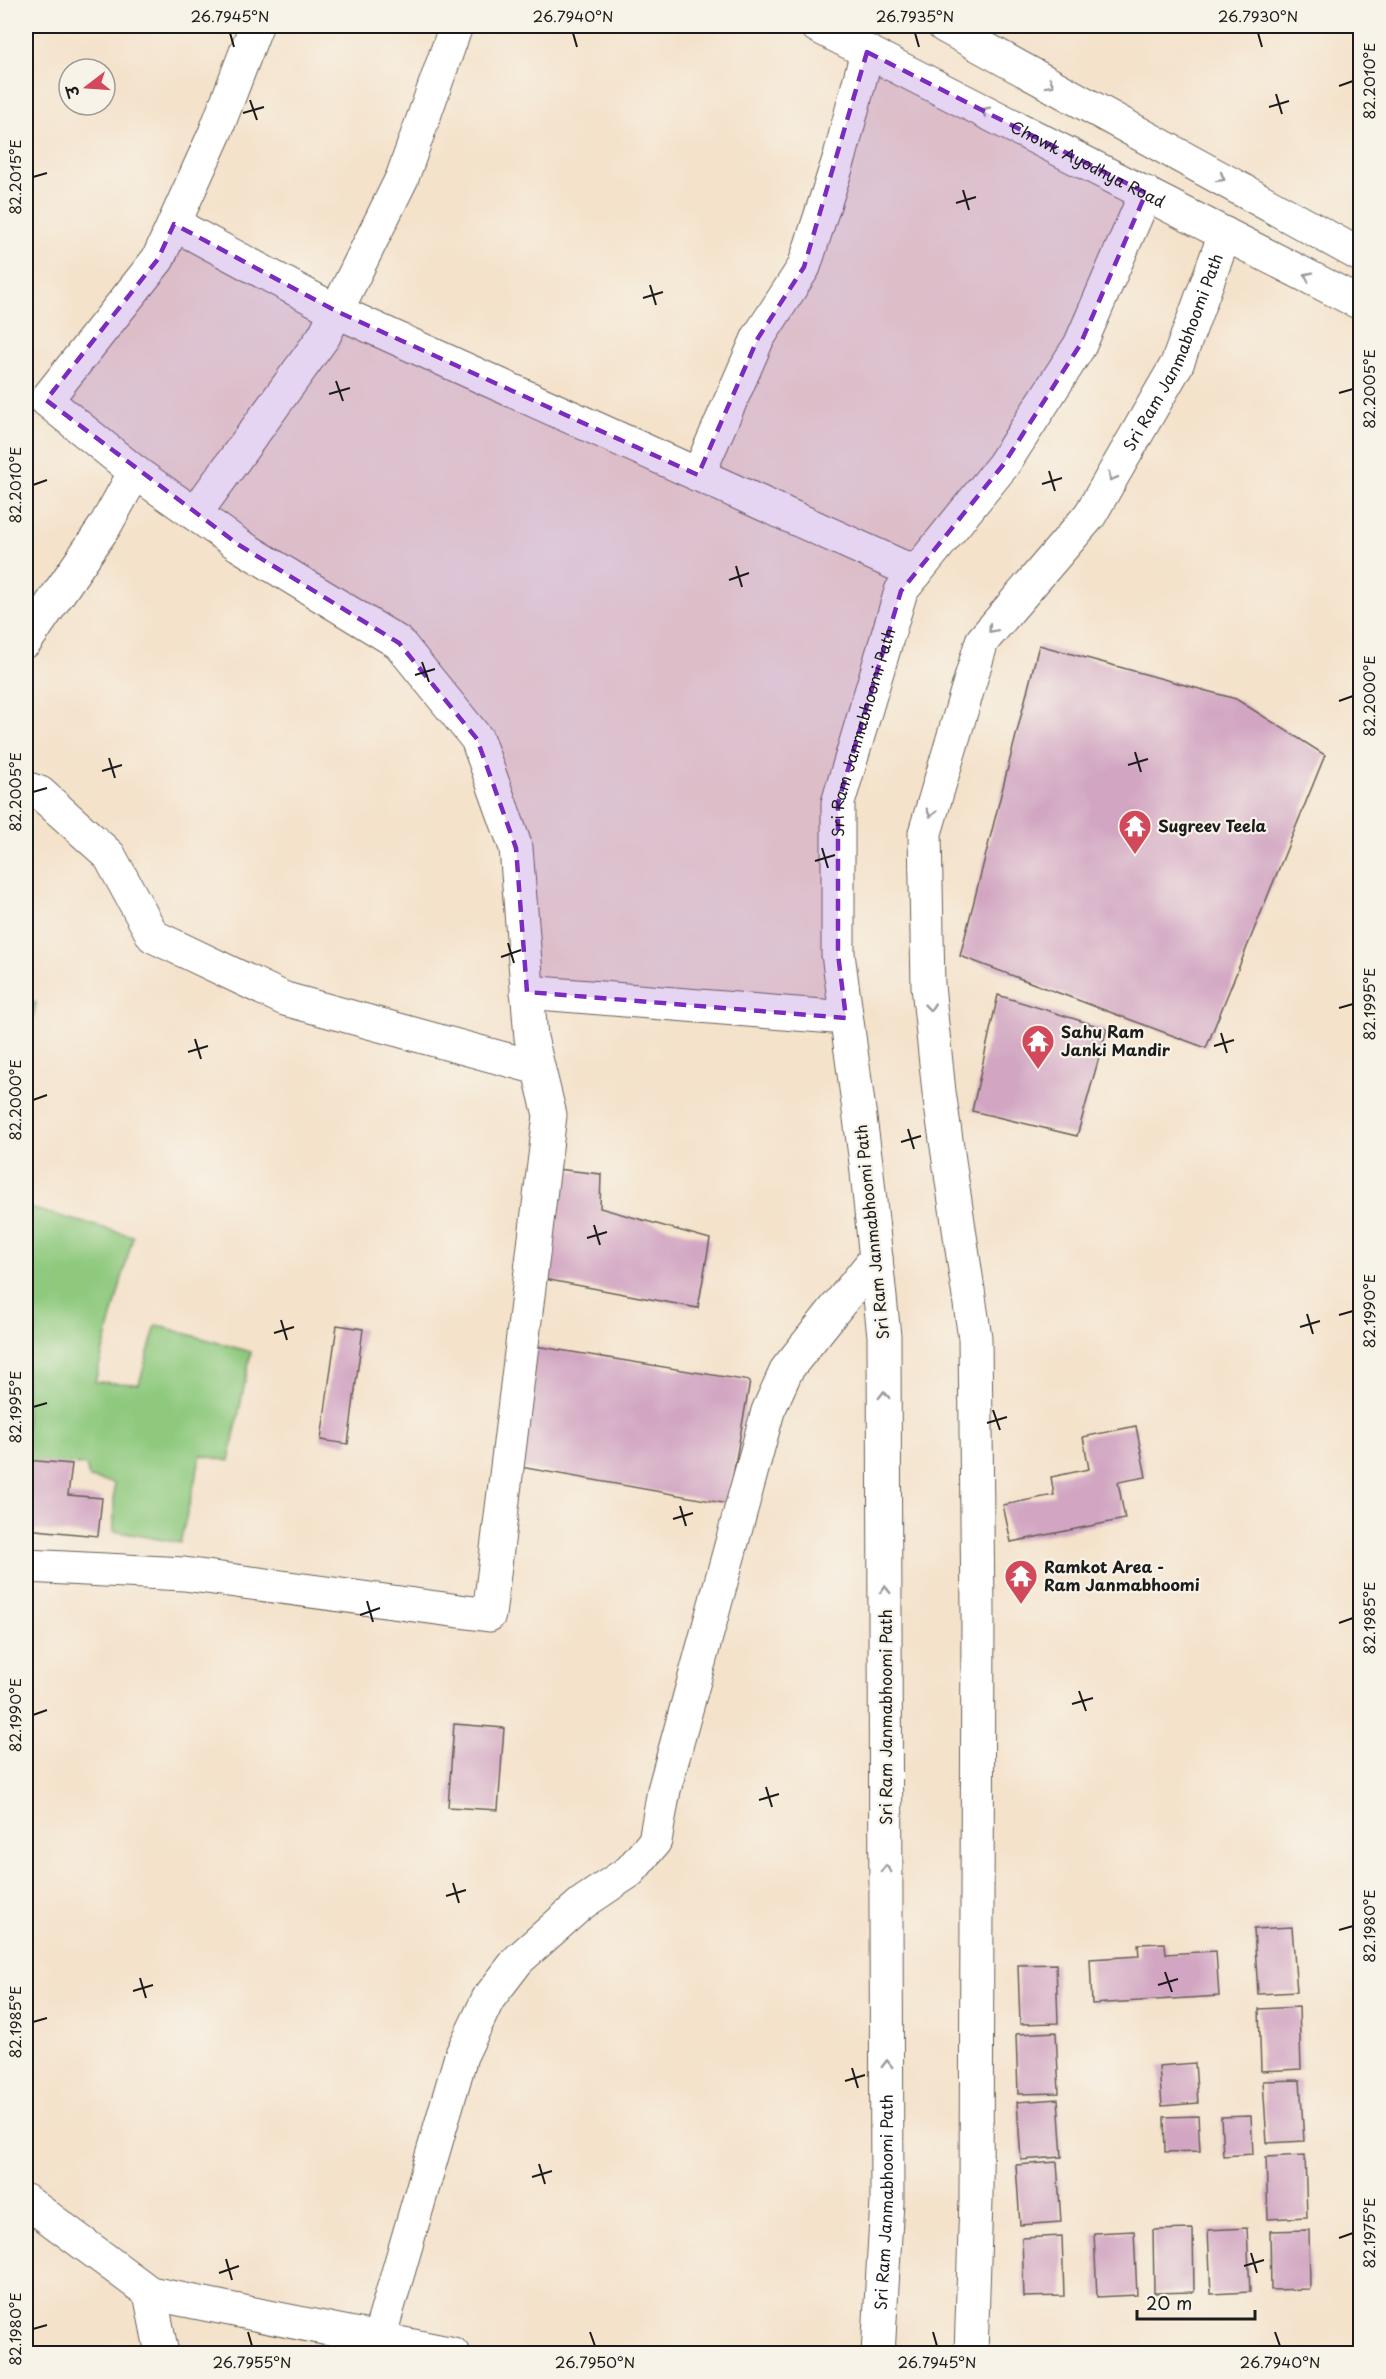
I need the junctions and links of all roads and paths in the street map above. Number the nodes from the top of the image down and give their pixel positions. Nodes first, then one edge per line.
1 (256, 26) edge
2 (456, 26) edge
3 (817, 26) edge
4 (944, 26) edge
5 (867, 51) junction
6 (1146, 193) junction
7 (174, 224) junction
8 (1225, 234) junction
9 (1360, 255) edge
10 (1360, 303) edge
11 (336, 311) junction
12 (35, 398) edge
13 (135, 472) junction
14 (698, 475) junction
15 (195, 514) junction
16 (916, 573) junction
17 (26, 641) edge
18 (26, 788) edge
19 (527, 992) junction
20 (846, 1018) junction
21 (538, 1068) junction
22 (876, 1258) junction
23 (26, 1566) edge
24 (26, 2201) edge
25 (150, 2293) junction
26 (379, 2338) junction
27 (162, 2354) edge
28 (453, 2354) edge
29 (878, 2354) edge
30 (971, 2354) edge

1 - 7 street
2 - 11 street
3 - 5 street, Chowk Ayodhya Road
4 -> 9 street
6 -> 5 street, Chowk Ayodhya Road
5 - 14 street
6 - 8 street, Chowk Ayodhya Road
6 - 16 street, Sri Ram Janmabhoomi Path
7 - 11 street
7 - 12 street
10 -> 8 street, Chowk Ayodhya Road
8 -> 30 street, Sri Ram Janmabhoomi Path
11 - 14 street
11 - 15 street
12 - 13 street
13 - 15 street
13 - 17 street
14 - 16 street
15 - 19 street
16 - 20 street, Sri Ram Janmabhoomi Path
18 - 21 street
19 - 20 street
19 - 21 street
20 - 22 street, Sri Ram Janmabhoomi Path
21 - 23 street
22 - 26 street
29 -> 22 street, Sri Ram Janmabhoomi Path
24 - 25 street
25 - 26 street
25 - 27 street
26 - 28 street

